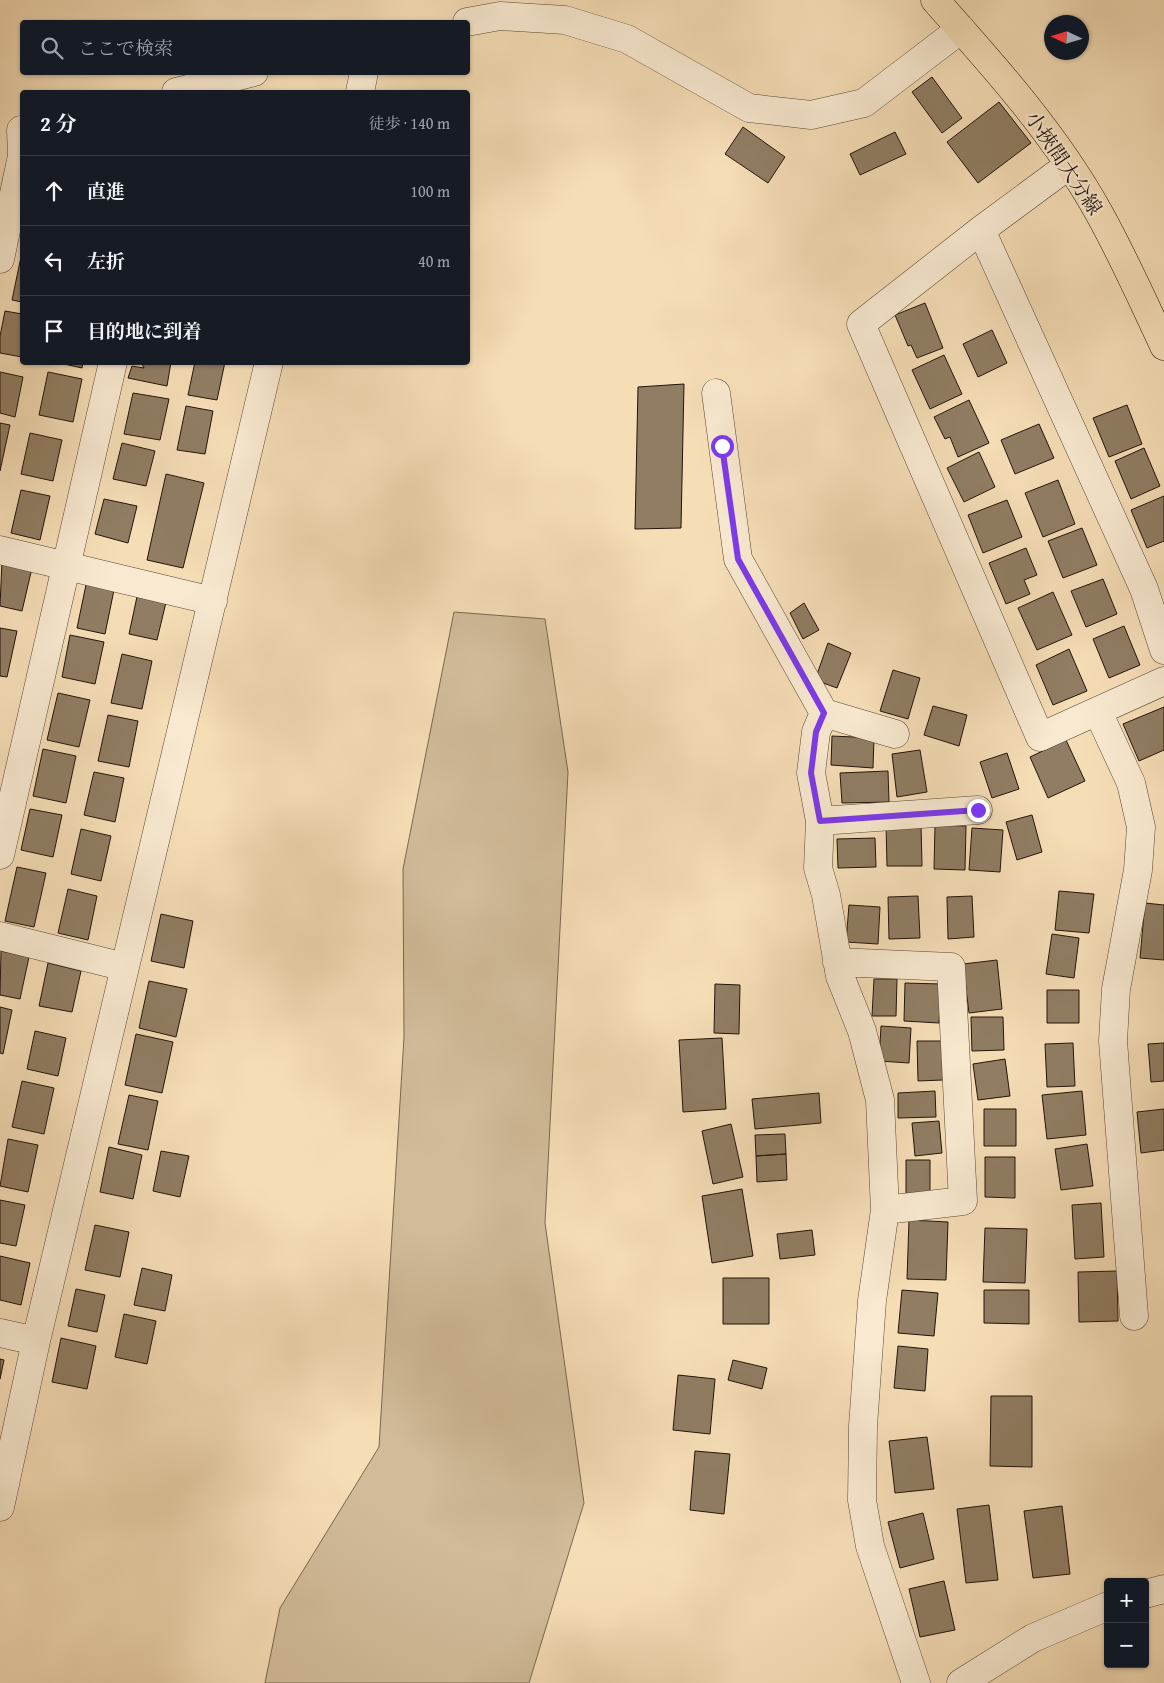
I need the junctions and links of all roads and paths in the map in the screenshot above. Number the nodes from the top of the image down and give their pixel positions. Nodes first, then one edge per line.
1 (935, 0) edge
2 (470, 21) edge
3 (961, 29) junction
4 (242, 75) edge
5 (363, 75) edge
6 (184, 90) edge
7 (360, 90) edge
8 (18, 141) edge
9 (1069, 166) junction
10 (981, 230) junction
11 (0, 259) edge
12 (1164, 346) edge
13 (112, 365) edge
14 (268, 365) edge
15 (716, 393) dead end
16 (0, 550) edge
17 (65, 565) junction
18 (212, 600) junction
19 (1164, 650) edge
20 (1164, 681) edge
21 (1098, 712) junction
22 (824, 713) junction
23 (895, 734) dead end
24 (978, 810) dead end
25 (820, 821) junction
26 (0, 855) edge
27 (0, 936) edge
28 (838, 962) junction
29 (126, 966) junction
30 (885, 1210) junction
31 (1134, 1316) dead end
32 (0, 1333) edge
33 (36, 1341) junction
34 (0, 1507) edge
35 (1164, 1589) edge
36 (1149, 1593) edge
37 (1104, 1608) edge
38 (916, 1683) edge
39 (961, 1683) edge

1 - 3 main road, 小挾間大分線
2 - 3 street
3 - 9 main road, 小挾間大分線
4 - 6 street
5 - 7 street
8 - 11 street
9 - 10 street
9 - 12 main road, 小挾間大分線
10 - 19 street
10 - 21 street
13 - 17 street
14 - 18 street
15 - 22 street
16 - 17 street
17 - 18 street
17 - 26 street
18 - 29 street
20 - 21 street
21 - 31 street
22 - 23 street
22 - 25 street
24 - 25 street
25 - 28 street
27 - 29 street
28 - 30 street
28 - 30 street
29 - 33 street
30 - 38 street
32 - 33 street
33 - 34 street
35 - 36 street
37 - 39 street

